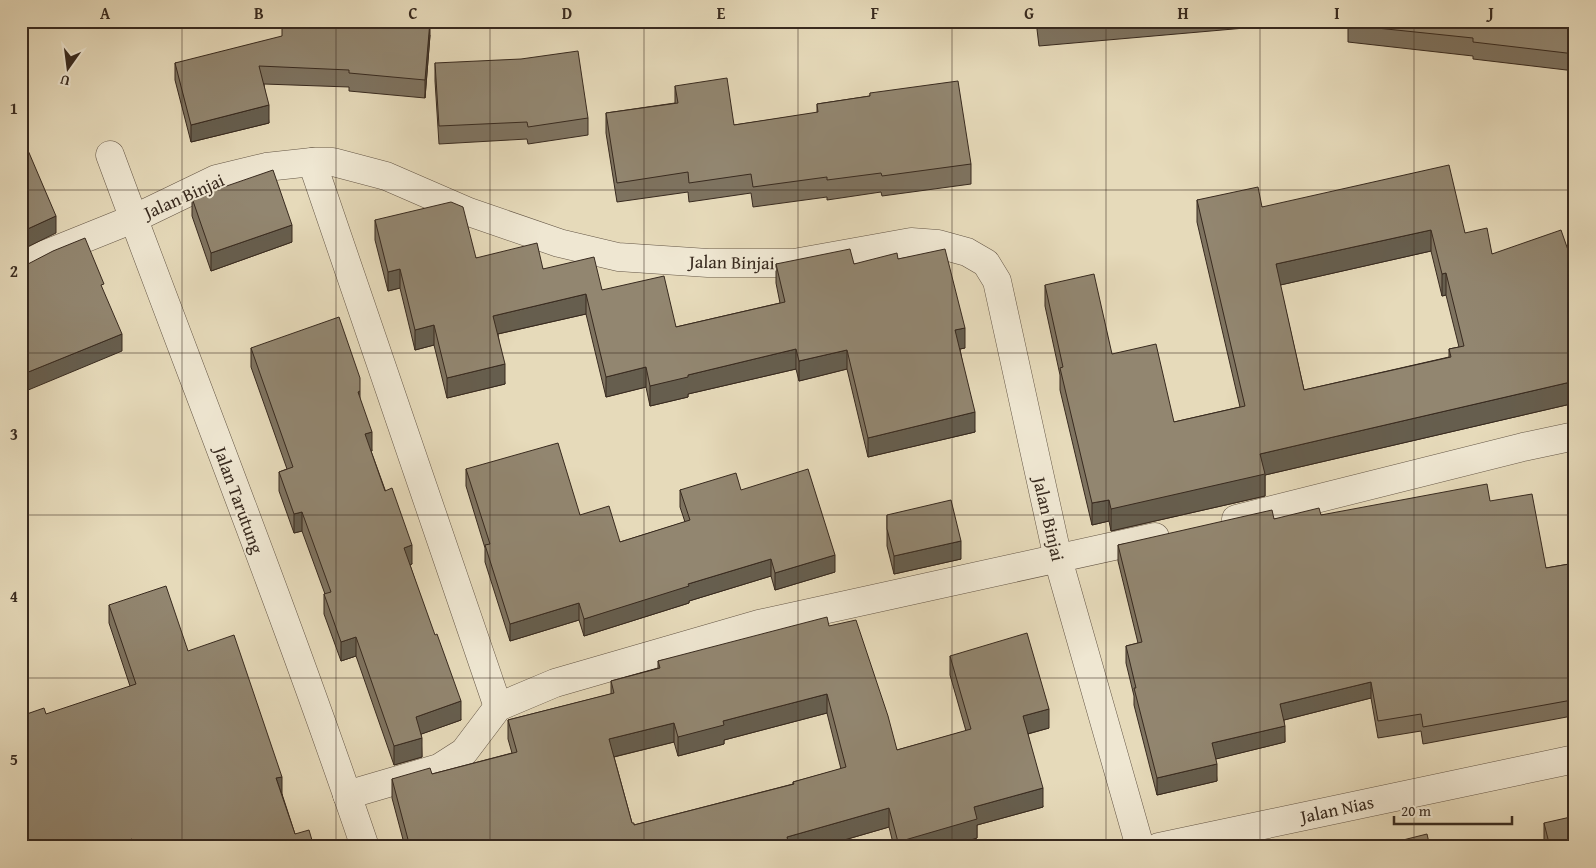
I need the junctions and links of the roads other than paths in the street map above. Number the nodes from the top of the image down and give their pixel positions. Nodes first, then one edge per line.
1 (110, 155) dead end
2 (312, 162) junction
3 (133, 219) junction
4 (21, 267) edge
5 (1575, 436) edge
6 (1210, 525) edge
7 (1181, 532) edge
8 (1058, 559) junction
9 (498, 707) junction
10 (1575, 758) edge
11 (347, 795) junction
12 (365, 847) edge
13 (1140, 847) edge
14 (1158, 847) edge

1 - 3 street, Jalan Tarutung
2 - 3 street, Jalan Binjai
2 - 8 street, Jalan Binjai
2 - 9 street
3 - 4 street, Jalan Binjai
3 - 11 street, Jalan Tarutung
5 - 6 street
7 - 8 street
8 - 9 street
8 - 13 street, Jalan Binjai
9 - 11 street
10 - 14 street, Jalan Nias
11 - 12 street, Jalan Tarutung

